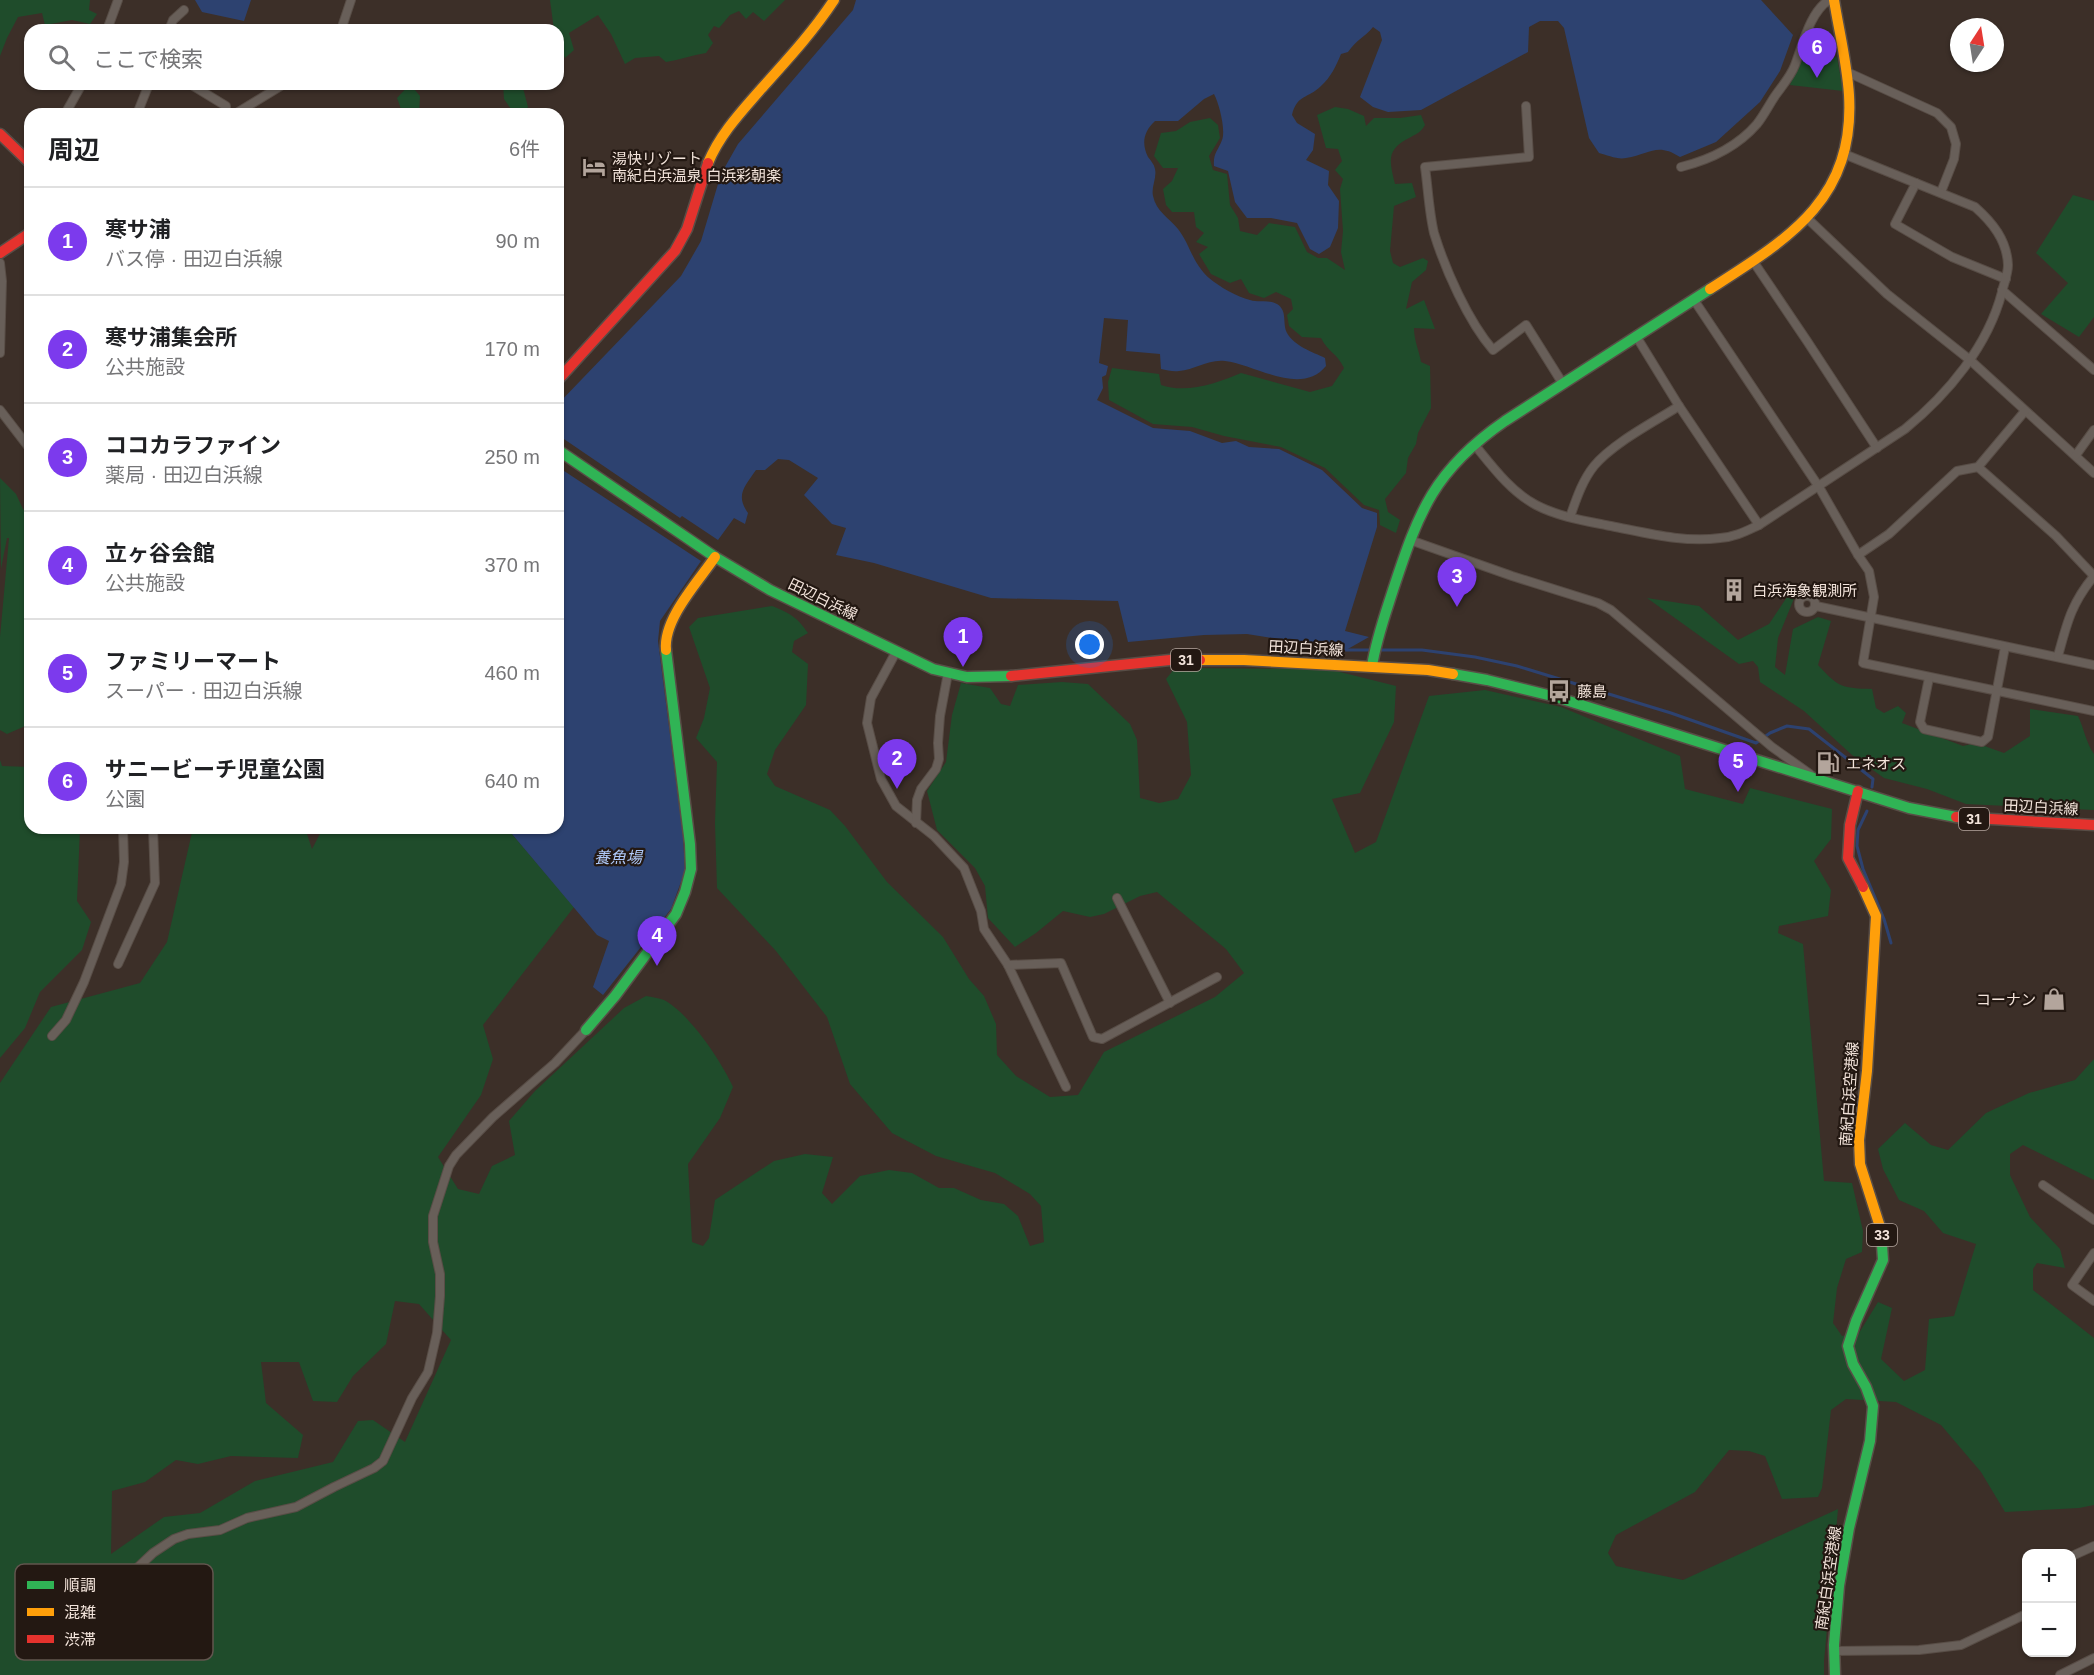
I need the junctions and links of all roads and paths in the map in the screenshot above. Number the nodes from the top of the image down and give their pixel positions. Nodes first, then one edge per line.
1 (118, 0) edge
2 (351, 0) edge
3 (834, 0) edge
4 (1829, 0) edge
5 (1834, 0) edge
6 (184, 10) dead end
7 (109, 24) edge
8 (171, 24) edge
9 (343, 24) edge
10 (1847, 72) junction
11 (79, 90) edge
12 (147, 90) edge
13 (200, 90) edge
14 (274, 90) edge
15 (1526, 106) dead end
16 (68, 108) edge
17 (139, 108) edge
18 (226, 108) edge
19 (245, 108) edge
20 (0, 134) edge
21 (1844, 154) junction
22 (24, 157) edge
23 (1682, 167) dead end
24 (1916, 183) junction
25 (1941, 192) junction
26 (1808, 219) junction
27 (24, 238) edge
28 (0, 253) edge
29 (1753, 261) junction
30 (0, 263) edge
31 (2006, 279) junction
32 (2002, 290) junction
33 (1694, 300) junction
34 (1636, 336) junction
35 (0, 353) edge
36 (1970, 360) junction
37 (2094, 370) edge
38 (564, 373) edge
39 (1563, 384) junction
40 (1679, 406) junction
41 (0, 410) edge
42 (2025, 411) junction
43 (2094, 430) edge
44 (24, 440) edge
45 (1474, 444) junction
46 (1877, 448) junction
47 (564, 454) edge
48 (2076, 455) junction
49 (1978, 467) junction
50 (2094, 473) edge
51 (1819, 487) junction
52 (1570, 517) junction
53 (1759, 525) junction
54 (1410, 540) junction
55 (1858, 555) junction
56 (715, 557) junction
57 (2094, 576) edge
58 (1816, 606) dead end
59 (1872, 616) junction
60 (2006, 647) junction
61 (896, 652) junction
62 (2058, 656) junction
63 (1372, 661) junction
64 (2094, 664) edge
65 (948, 673) junction
66 (1929, 678) junction
67 (1996, 692) junction
68 (2094, 711) edge
69 (1816, 778) junction
70 (1857, 791) junction
71 (916, 823) junction
72 (2094, 825) edge
73 (123, 834) edge
74 (153, 834) edge
75 (1117, 898) dead end
76 (118, 964) dead end
77 (1008, 965) junction
78 (1217, 977) dead end
79 (1170, 1003) junction
80 (586, 1030) joint
81 (52, 1036) dead end
82 (1066, 1087) dead end
83 (2043, 1185) dead end
84 (2094, 1220) edge
85 (2094, 1253) edge
86 (2094, 1301) edge
87 (2094, 1546) edge
88 (2076, 1554) edge
89 (141, 1564) edge
90 (2022, 1616) edge
91 (1835, 1651) junction
92 (2094, 1658) edge
93 (1835, 1675) edge
94 (2060, 1675) edge

1 - 7 street
2 - 9 street
3 - 38 main road
4 - 23 street
5 - 10 main road
6 - 8 street
10 - 21 main road
10 - 25 street
11 - 16 street
12 - 17 street
13 - 18 street
14 - 19 street
15 - 39 street
20 - 22 main road
21 - 24 street
21 - 26 main road
24 - 25 street
24 - 31 street
25 - 31 street
26 - 29 main road
26 - 36 street
27 - 28 main road
29 - 33 main road
29 - 46 street
30 - 35 street
31 - 32 street
32 - 36 street
32 - 37 street
33 - 34 main road
33 - 51 street
34 - 39 main road
34 - 40 street
36 - 42 street
36 - 46 street
39 - 45 main road
40 - 52 street
40 - 53 street
41 - 44 street
42 - 48 street
42 - 49 street
43 - 48 street
45 - 52 street
45 - 54 main road
46 - 51 street
47 - 56 main road, 田辺白浜線 / 31
48 - 50 street
49 - 55 street
49 - 57 street
51 - 53 street
51 - 55 street
52 - 53 street
54 - 63 main road
54 - 69 street
55 - 59 street
56 - 61 main road, 田辺白浜線 / 31
56 - 80 main road
57 - 62 street
58 - 59 street
59 - 60 street
59 - 66 street
60 - 62 street
60 - 67 street
61 - 65 main road, 田辺白浜線 / 31
61 - 71 street
62 - 64 street
63 - 65 main road, 田辺白浜線 / 31
63 - 69 main road, 田辺白浜線 / 31
65 - 71 street
66 - 67 street
66 - 67 street
67 - 68 street
69 - 70 main road, 田辺白浜線 / 31
70 - 72 main road, 田辺白浜線 / 31
70 - 91 main road, 南紀白浜空港線 / 33
71 - 77 street
73 - 81 street
74 - 76 street
75 - 79 street
77 - 79 street
77 - 82 street
78 - 79 street
80 - 89 street
83 - 84 street
85 - 86 street
87 - 88 street
90 - 91 street
91 - 93 main road, 南紀白浜空港線 / 33
92 - 94 street

